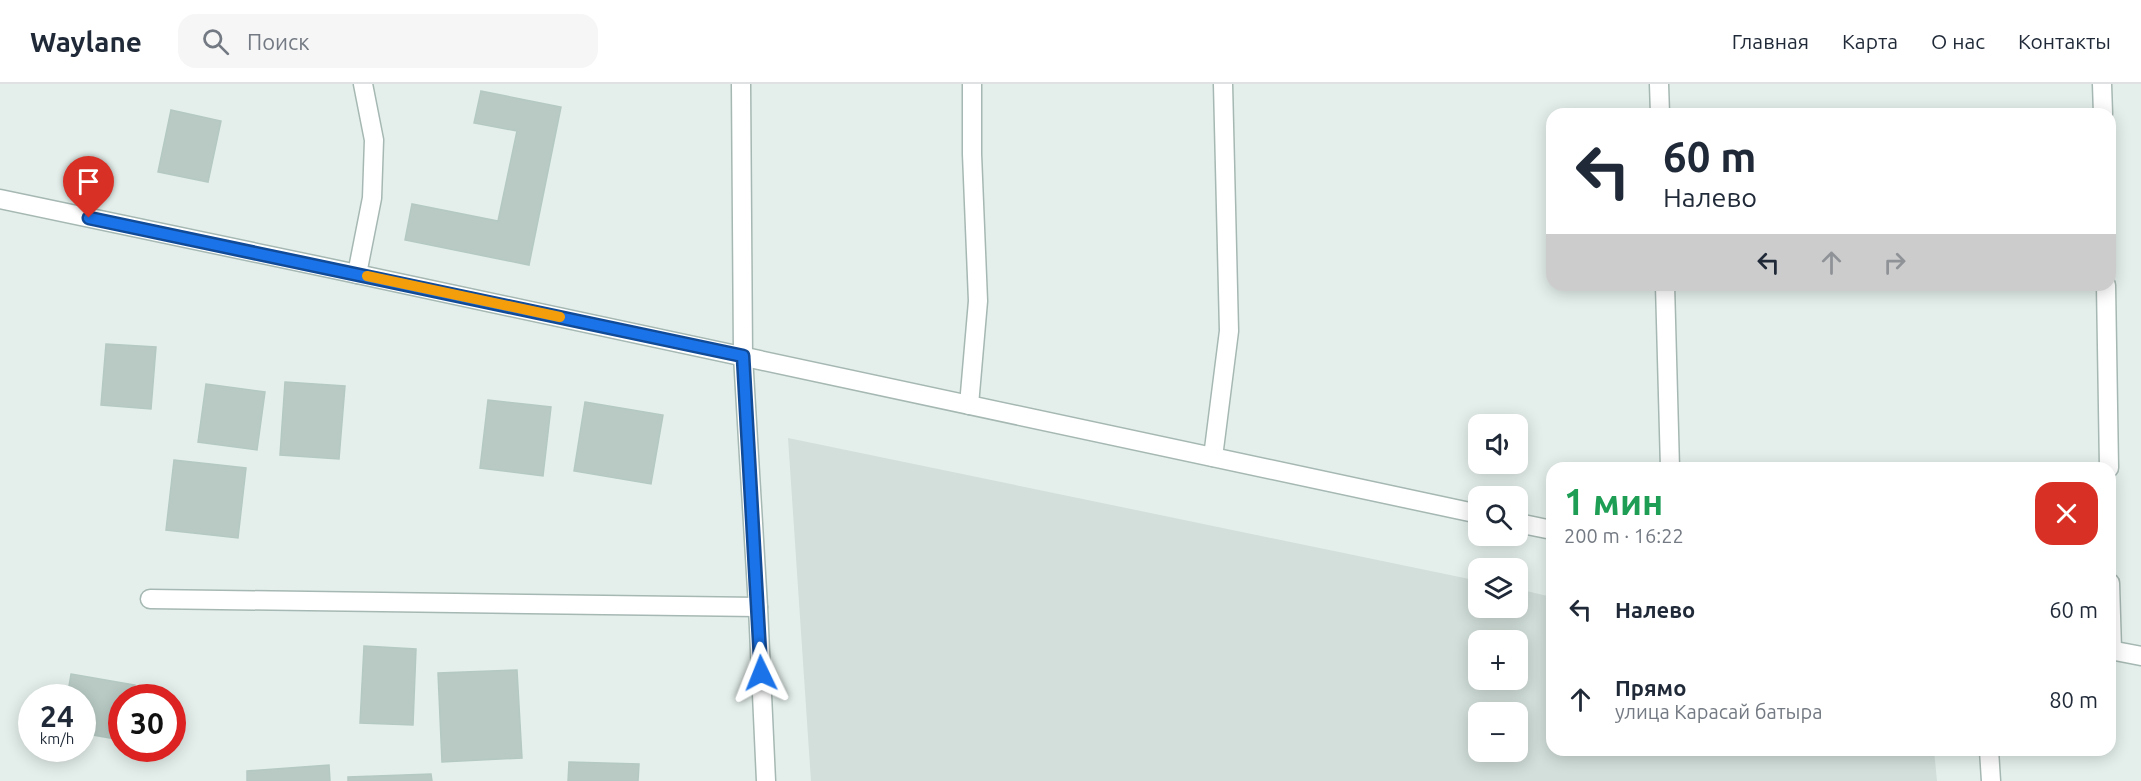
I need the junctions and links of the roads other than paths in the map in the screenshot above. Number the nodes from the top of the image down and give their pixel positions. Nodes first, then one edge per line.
1 (363, 84) edge
2 (741, 84) edge
3 (972, 84) edge
4 (1223, 84) edge
5 (1659, 84) edge
6 (2102, 84) edge
7 (1660, 108) edge
8 (2103, 108) edge
9 (0, 199) edge
10 (357, 274) junction
11 (1665, 291) edge
12 (2106, 291) edge
13 (743, 356) junction
14 (969, 405) junction
15 (1213, 457) junction
16 (1670, 462) edge
17 (2109, 462) edge
18 (1468, 512) edge
19 (1528, 525) edge
20 (1546, 529) edge
21 (150, 599) dead end
22 (758, 608) junction
23 (2116, 651) edge
24 (2141, 656) edge
25 (1989, 756) edge
26 (766, 781) edge
27 (1991, 781) edge

1 - 10 street
2 - 13 street
3 - 14 street
4 - 15 street
5 - 7 street
6 - 8 street
9 - 10 street
10 - 13 street
11 - 16 street
12 - 17 street
13 - 14 street
13 - 22 street
14 - 15 street
15 - 18 street
19 - 20 street
21 - 22 street
22 - 26 street
23 - 24 street
25 - 27 street

